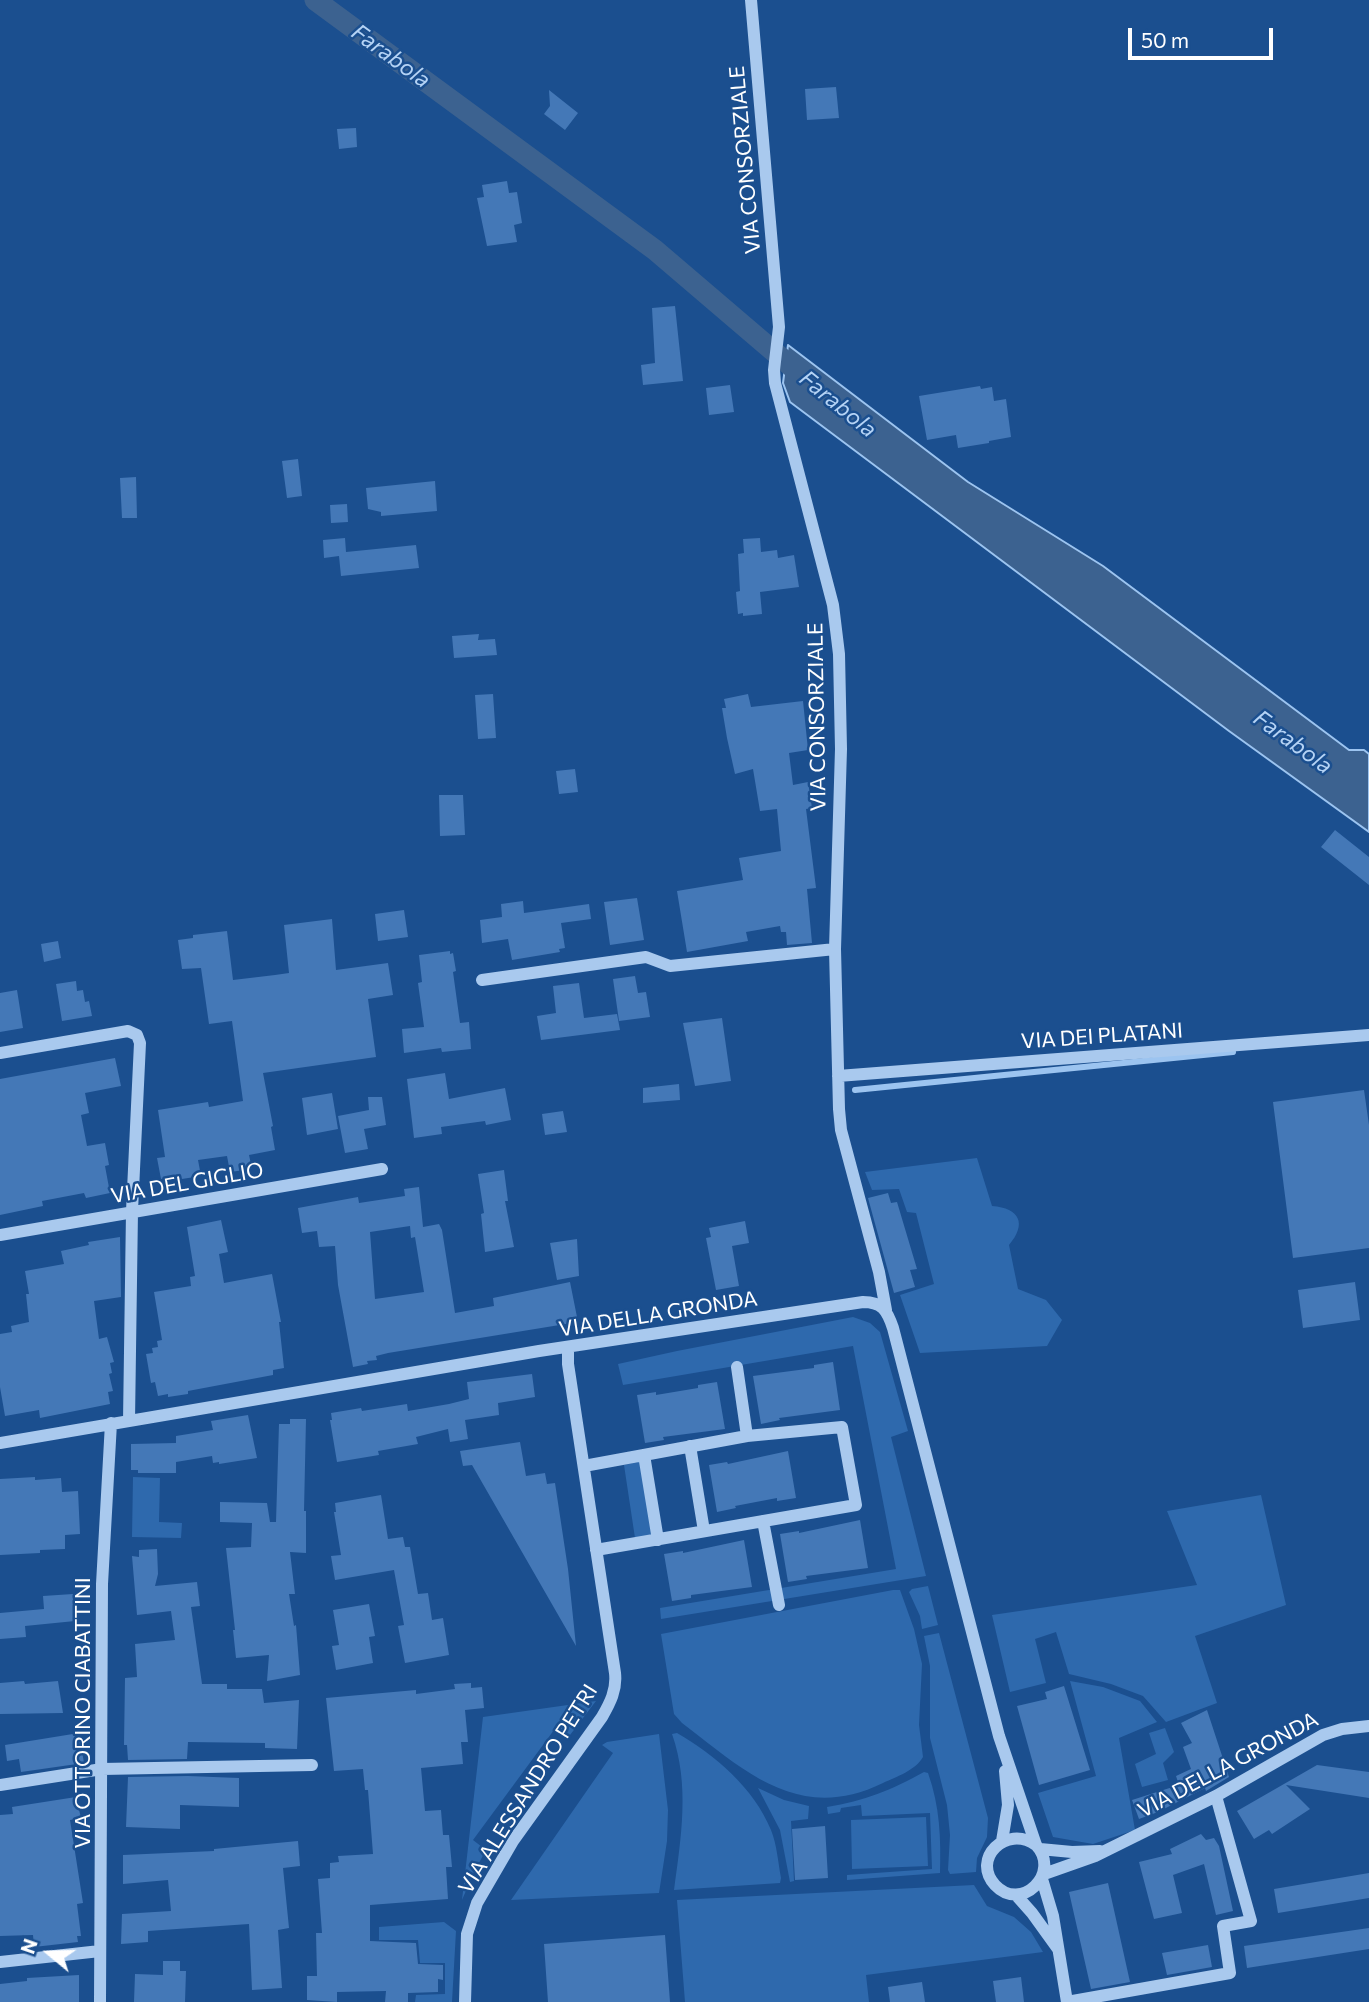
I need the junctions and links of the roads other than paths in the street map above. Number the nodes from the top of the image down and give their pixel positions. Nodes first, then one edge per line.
1 (751, 0) edge
2 (835, 949) junction
3 (482, 980) dead end
4 (1369, 1035) edge
5 (0, 1053) edge
6 (838, 1076) junction
7 (382, 1169) dead end
8 (132, 1211) junction
9 (0, 1236) edge
10 (886, 1310) junction
11 (568, 1348) junction
12 (737, 1367) dead end
13 (128, 1421) junction
14 (111, 1423) junction
15 (747, 1436) junction
16 (0, 1444) edge
17 (690, 1446) junction
18 (645, 1455) junction
19 (584, 1466) junction
20 (763, 1521) junction
21 (704, 1531) junction
22 (658, 1539) junction
23 (596, 1550) junction
24 (779, 1605) dead end
25 (1369, 1726) edge
26 (999, 1736) junction
27 (312, 1765) dead end
28 (103, 1769) junction
29 (0, 1785) edge
30 (1216, 1796) junction
31 (1002, 1841) junction
32 (1038, 1847) junction
33 (1108, 1850) junction
34 (1043, 1877) junction
35 (1016, 1895) junction
36 (1058, 1949) junction
37 (100, 1951) junction
38 (0, 1962) edge
39 (100, 2002) edge
40 (466, 2002) edge
41 (1067, 2002) edge

1 - 2 street, VIA CONSORZIALE
2 - 3 street
2 - 6 street, VIA CONSORZIALE
4 - 6 street, VIA DEI PLATANI
5 - 8 street
6 - 10 street, VIA CONSORZIALE
7 - 8 street, VIA DEL GIGLIO
8 - 9 street, VIA DEL GIGLIO
8 - 13 street
10 - 11 street, VIA DELLA GRONDA
10 - 26 street
11 - 13 street, VIA DELLA GRONDA
11 - 19 street, VIA ALESSANDRO PETRI
12 - 15 street
13 - 14 street, VIA DELLA GRONDA
14 - 16 street, VIA DELLA GRONDA
14 - 28 street, VIA OTTORINO CIABATTINI
15 - 17 street
15 - 20 street
17 - 18 street
17 - 21 street
18 - 19 street
18 - 22 street
19 - 23 street, VIA ALESSANDRO PETRI
20 - 21 street
20 - 24 street
21 - 22 street
22 - 23 street
23 - 40 street, VIA ALESSANDRO PETRI
25 - 30 street, VIA DELLA GRONDA
26 - 31 street
26 - 32 street
27 - 28 street
28 - 29 street
28 - 37 street, VIA OTTORINO CIABATTINI
30 - 33 street, VIA DELLA GRONDA
30 - 41 street
31 - 32 street
31 - 35 street
32 - 33 street, VIA DELLA GRONDA
32 - 34 street
33 - 34 street, VIA DELLA GRONDA
34 - 35 street
34 - 36 street
35 - 36 street
36 - 41 street
37 - 38 street
37 - 39 street, VIA OTTORINO CIABATTINI

